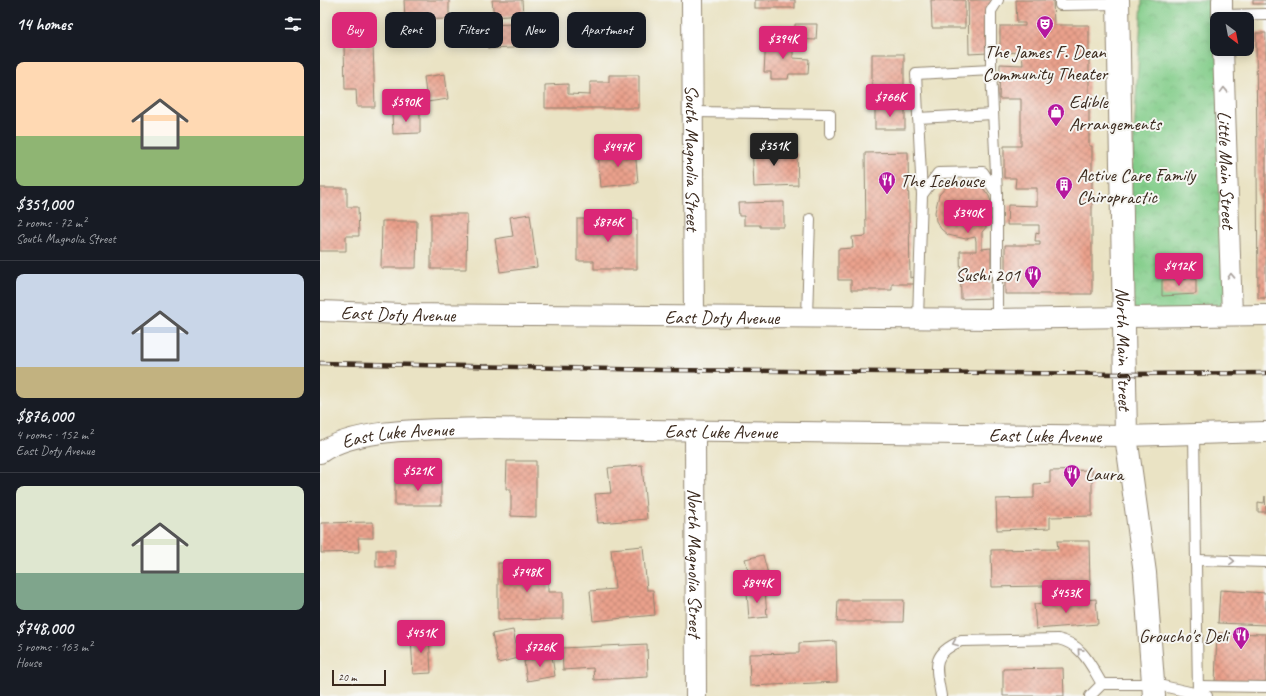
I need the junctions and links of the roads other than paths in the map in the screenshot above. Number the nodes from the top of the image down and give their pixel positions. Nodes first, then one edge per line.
1 (692, 0) edge
2 (998, 0) edge
3 (1060, 0) edge
4 (1118, 2) edge
5 (1222, 11) edge
6 (1266, 14) edge
7 (1223, 56) edge
8 (991, 70) junction
9 (693, 112) junction
10 (993, 114) junction
11 (918, 118) junction
12 (830, 133) dead end
13 (997, 194) junction
14 (922, 195) junction
15 (810, 219) dead end
16 (320, 311) edge
17 (1232, 315) junction
18 (1266, 315) edge
19 (694, 316) junction
20 (807, 317) junction
21 (918, 318) junction
22 (1123, 318) junction
23 (997, 319) junction
24 (695, 431) junction
25 (1266, 432) edge
26 (1194, 434) junction
27 (1126, 436) junction
28 (320, 453) edge
29 (1197, 560) junction
30 (1266, 562) edge
31 (1102, 684) junction
32 (1266, 687) edge
33 (1154, 690) edge
34 (1201, 692) edge
35 (696, 696) edge
36 (941, 696) edge
37 (1090, 696) edge

1 - 9 street, South Magnolia Street
2 - 8 lane
3 - 4 lane
4 - 22 main road, North Main Street
5 - 6 lane
17 -> 7 street, Little Main Street
8 - 10 lane
8 - 11 lane
9 - 12 lane
9 - 19 street, South Magnolia Street
10 - 11 lane
10 - 13 lane
11 - 14 lane
13 - 14 lane
13 - 23 lane
14 - 21 lane
15 - 20 lane
16 - 19 street, East Doty Avenue
17 - 18 street, East Doty Avenue
17 - 22 street, East Doty Avenue
19 - 20 street, East Doty Avenue
20 - 21 street, East Doty Avenue
21 - 23 street, East Doty Avenue
22 - 23 street, East Doty Avenue
22 - 27 main road, North Main Street
24 - 27 street, East Luke Avenue
24 - 28 street, East Luke Avenue
24 - 35 street, North Magnolia Street
25 - 26 street, East Luke Avenue
26 - 27 street, East Luke Avenue
26 - 29 lane
27 - 33 main road, North Main Street
29 -> 30 lane
29 - 34 lane
31 - 33 lane
31 -> 36 lane
31 - 37 lane
32 - 34 lane
33 - 34 lane

